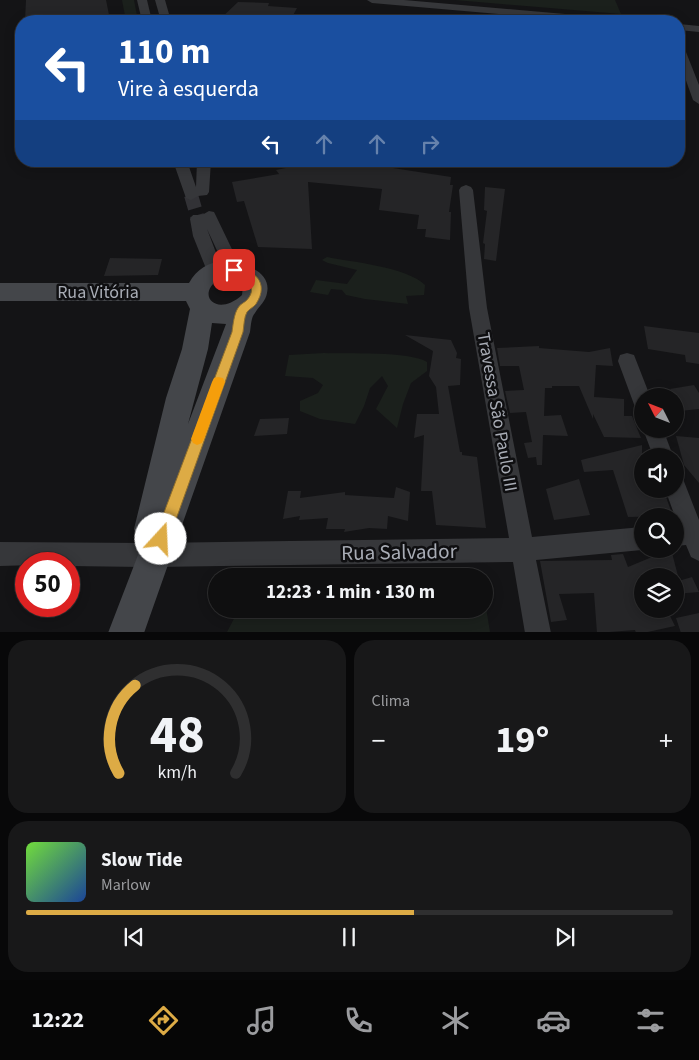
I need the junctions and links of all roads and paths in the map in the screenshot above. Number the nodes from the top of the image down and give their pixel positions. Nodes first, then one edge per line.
1 (142, 0) edge
2 (160, 0) edge
3 (372, 0) edge
4 (146, 15) edge
5 (164, 15) edge
6 (543, 15) edge
7 (685, 28) edge
8 (699, 29) edge
9 (685, 64) edge
10 (699, 100) edge
11 (203, 167) edge
12 (182, 168) edge
13 (466, 190) dead end
14 (203, 218) tunnel mouth
15 (224, 270) junction
16 (0, 292) edge
17 (199, 301) junction
18 (242, 310) junction
19 (627, 361) dead end
20 (637, 388) edge
21 (679, 498) edge
22 (691, 537) edge
23 (634, 539) edge
24 (522, 550) junction
25 (0, 554) edge
26 (150, 555) junction
27 (126, 632) edge
28 (538, 632) edge

1 - 4 street
2 - 5 street
3 - 6 street
7 - 8 street
9 - 10 street
11 - 12 street
13 - 24 street, Travessa São Paulo III
14 - 15 street
15 - 17 main road
15 - 18 main road
16 - 17 main road, Rua Vitória
17 - 18 main road
17 - 26 main road
18 - 26 main road
19 - 20 street
21 - 22 street
23 - 24 street, Rua Salvador
24 - 26 street, Rua Salvador
24 - 28 street, Travessa São Paulo III
25 - 26 street, Rua Salvador
26 - 27 main road

